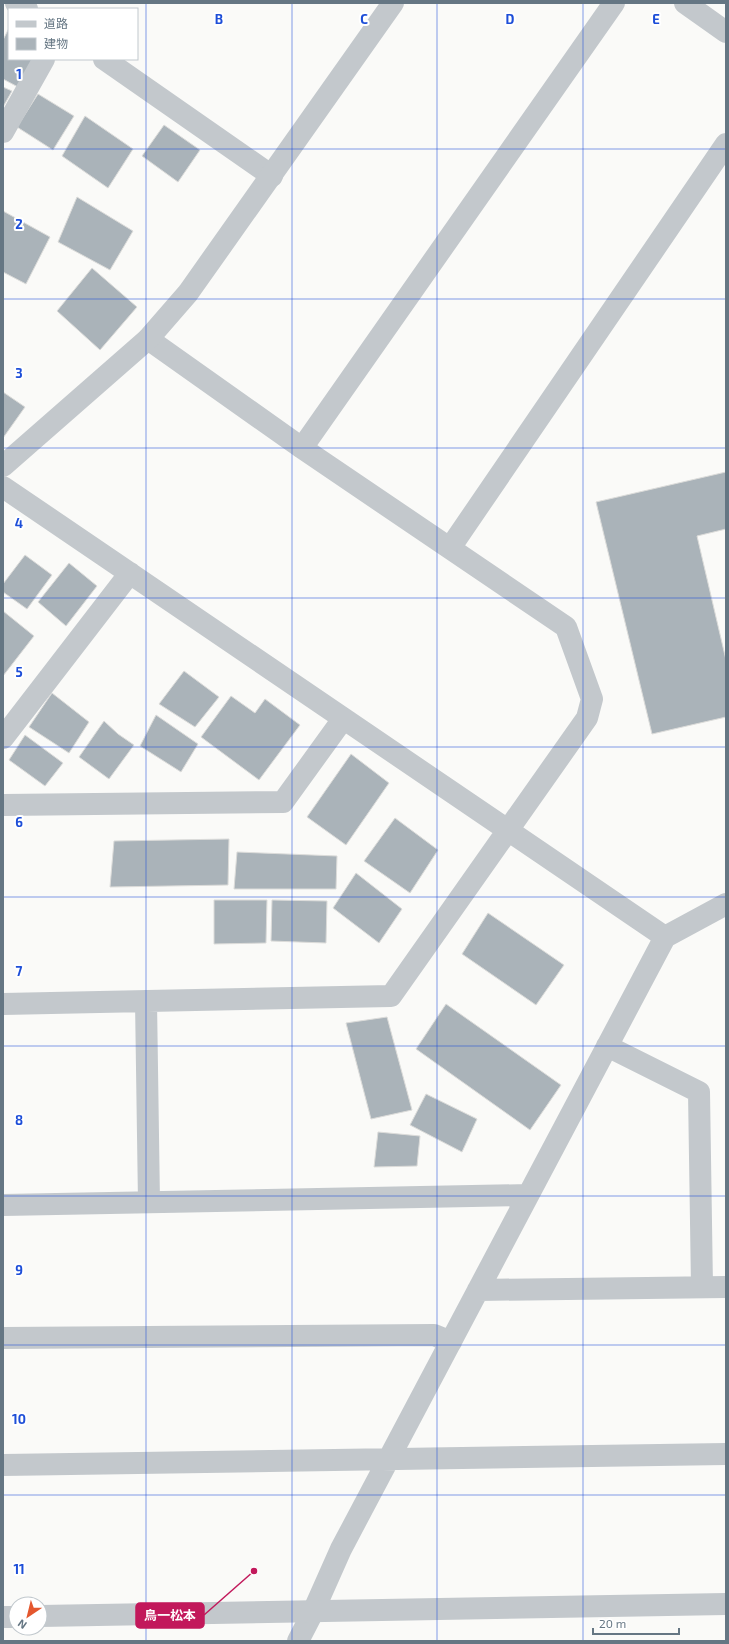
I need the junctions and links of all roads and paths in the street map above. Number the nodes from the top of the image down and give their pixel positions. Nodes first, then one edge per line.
1 (393, 3) edge
2 (614, 3) edge
3 (685, 3) edge
4 (726, 32) edge
5 (43, 60) edge
6 (105, 60) edge
7 (3, 132) edge
8 (726, 144) edge
9 (272, 176) junction
10 (148, 339) junction
11 (302, 448) junction
12 (3, 466) edge
13 (3, 487) edge
14 (450, 548) junction
15 (130, 574) junction
16 (343, 719) junction
17 (3, 738) edge
18 (3, 805) edge
19 (509, 831) junction
20 (726, 904) edge
21 (664, 937) junction
22 (146, 1001) junction
23 (3, 1004) edge
24 (607, 1046) junction
25 (528, 1195) junction
26 (149, 1202) junction
27 (3, 1205) edge
28 (702, 1287) junction
29 (726, 1287) edge
30 (478, 1290) junction
31 (3, 1338) edge
32 (451, 1342) junction
33 (726, 1454) edge
34 (388, 1460) junction
35 (3, 1465) edge
36 (726, 1604) edge
37 (313, 1612) junction
38 (48, 1616) edge
39 (298, 1641) edge

1 - 9 street
2 - 11 street
3 - 4 street
5 - 7 street
6 - 9 street
8 - 14 street
9 - 10 street
10 - 11 street
10 - 12 street
11 - 14 street
13 - 15 street
14 - 19 street
15 - 16 street
15 - 17 street
16 - 18 street
16 - 19 street
19 - 21 street
19 - 22 street
20 - 21 street
21 - 24 street
22 - 23 street
22 - 26 street
24 - 25 street
24 - 28 street
25 - 26 street
25 - 30 street
26 - 27 street
28 - 29 street
28 - 30 street
30 - 32 street
31 - 32 street
32 - 34 street
33 - 34 street
34 - 35 street
34 - 37 street
36 - 37 street
37 - 38 street
37 - 39 street

